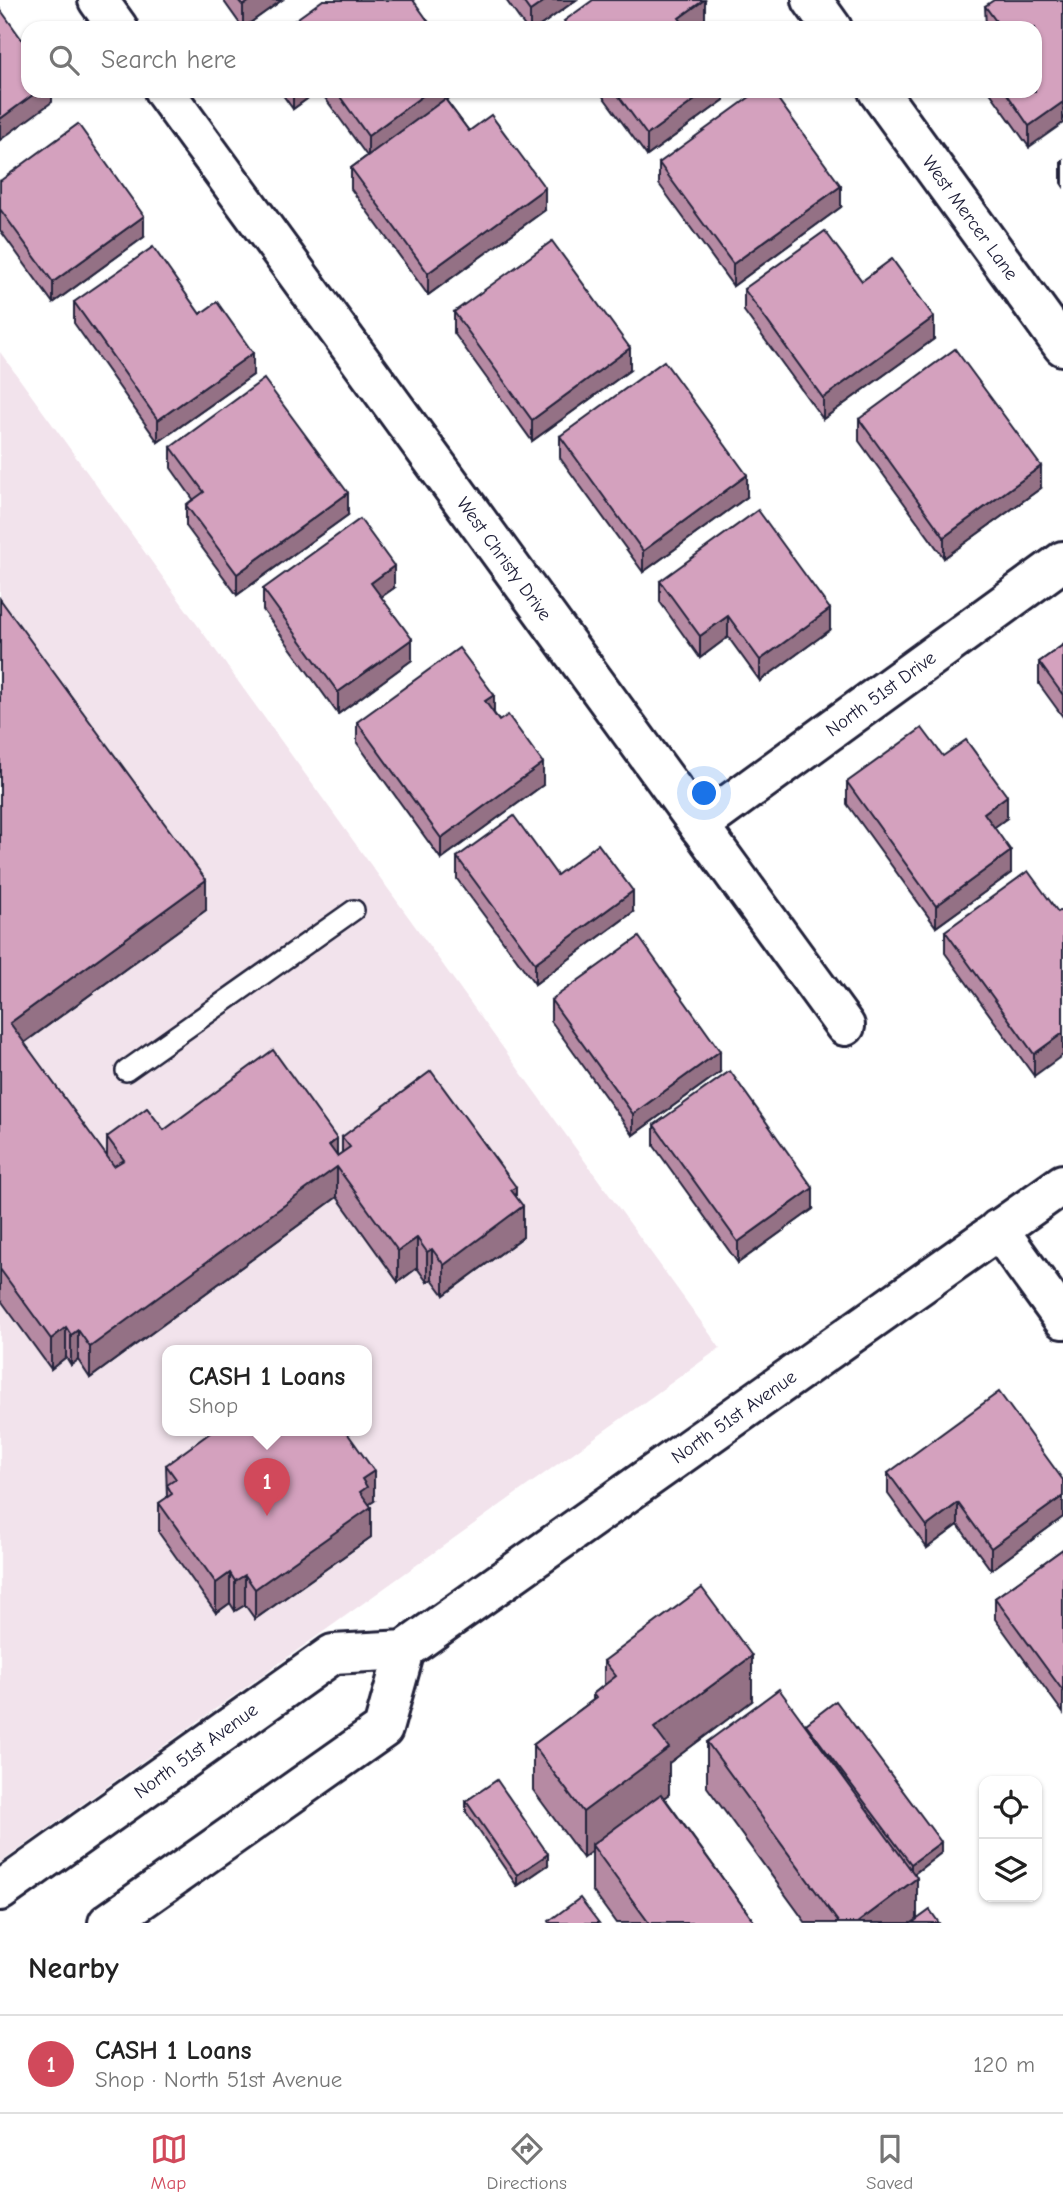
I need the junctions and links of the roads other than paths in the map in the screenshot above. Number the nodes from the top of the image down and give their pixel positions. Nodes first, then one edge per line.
1 (98, 0) edge
2 (812, 0) edge
3 (113, 21) edge
4 (827, 21) edge
5 (169, 98) edge
6 (883, 98) edge
7 (1063, 346) edge
8 (1063, 561) edge
9 (699, 827) junction
10 (354, 910) dead end
11 (845, 1026) dead end
12 (126, 1071) dead end
13 (1063, 1184) edge
14 (998, 1229) junction
15 (1063, 1319) edge
16 (405, 1650) junction
17 (0, 1891) edge
18 (124, 1919) edge

1 - 3 street
2 - 4 street
5 - 9 street, West Christy Drive
6 - 7 street, West Mercer Lane
8 - 9 street, North 51st Drive
9 - 11 street, West Christy Drive
10 - 12 lane
13 - 14 street, North 51st Avenue
14 - 15 street
14 - 16 street, North 51st Avenue
16 - 17 street, North 51st Avenue
16 - 18 street

